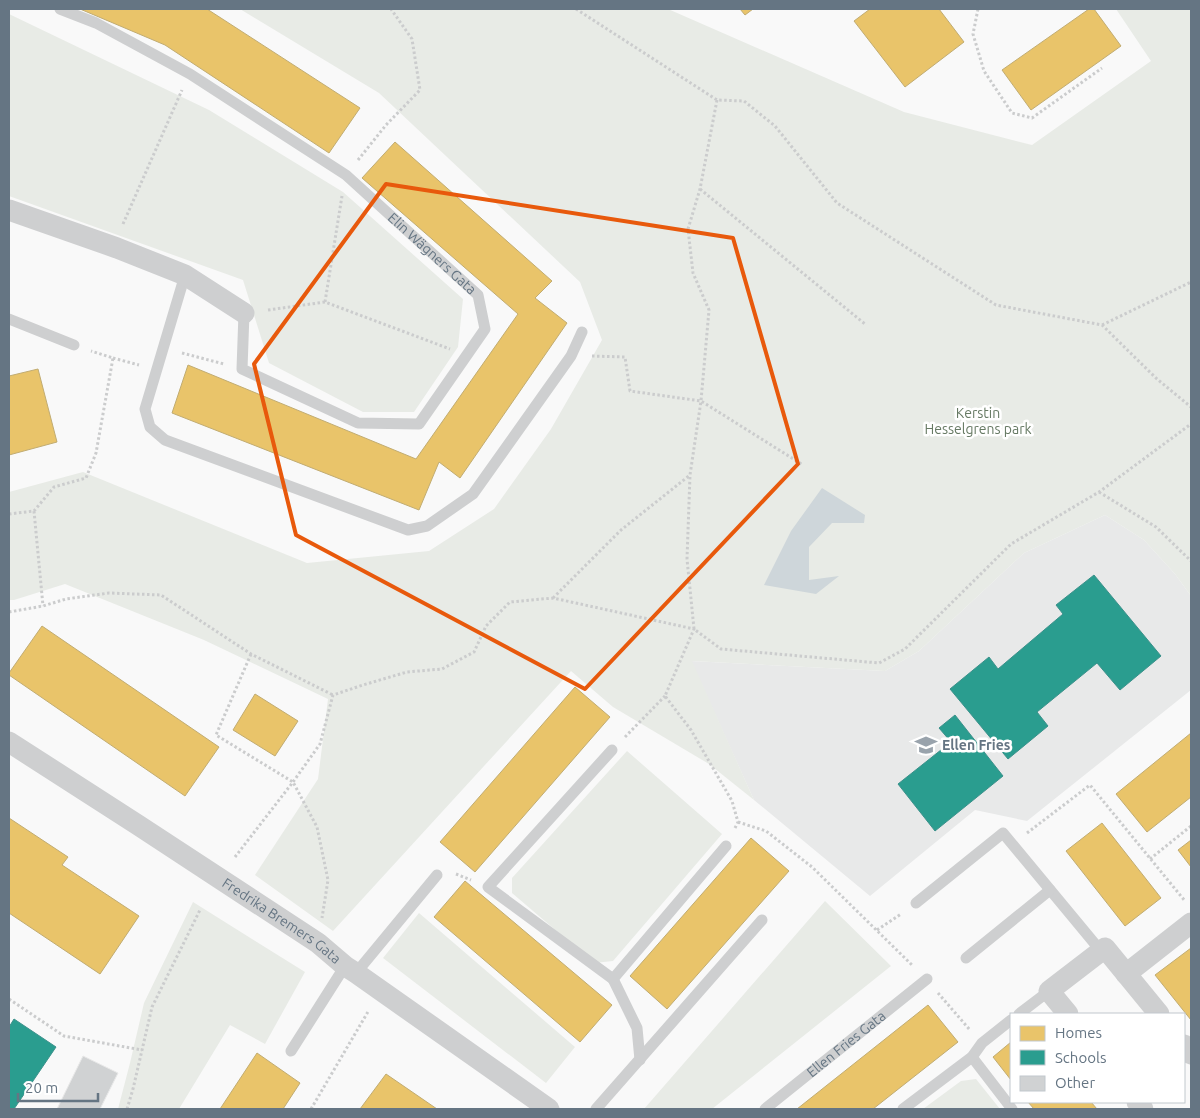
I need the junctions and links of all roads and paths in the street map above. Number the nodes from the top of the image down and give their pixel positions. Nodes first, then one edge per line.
1 (60, 9) edge
2 (391, 9) edge
3 (576, 9) edge
4 (978, 9) edge
5 (1102, 68) dead end
6 (190, 74) junction
7 (716, 100) junction
8 (346, 175) junction
9 (700, 189) junction
10 (9, 210) edge
11 (123, 222) dead end
12 (185, 275) junction
13 (1191, 282) edge
14 (325, 302) junction
15 (244, 313) junction
16 (9, 319) edge
17 (865, 324) dead end
18 (1102, 325) junction
19 (582, 332) dead end
20 (74, 345) joint
21 (163, 348) junction
22 (466, 356) junction
23 (571, 356) junction
24 (113, 358) junction
25 (242, 369) junction
26 (157, 370) junction
27 (701, 401) junction
28 (1191, 407) edge
29 (1191, 424) edge
30 (803, 465) dead end
31 (690, 475) junction
32 (1099, 492) junction
33 (34, 511) junction
34 (9, 514) edge
35 (1191, 561) edge
36 (553, 598) junction
37 (43, 606) junction
38 (9, 612) edge
39 (694, 629) junction
40 (251, 654) junction
41 (333, 695) junction
42 (664, 696) junction
43 (9, 742) edge
44 (612, 750) joint
45 (293, 782) junction
46 (738, 822) junction
47 (1191, 826) edge
48 (1013, 844) junction
49 (726, 846) joint
50 (236, 857) dead end
51 (1150, 859) junction
52 (437, 875) joint
53 (488, 887) junction
54 (1050, 890) junction
55 (1185, 902) dead end
56 (916, 903) joint
57 (200, 910) dead end
58 (762, 920) dead end
59 (1191, 923) edge
60 (877, 930) junction
61 (318, 943) junction
62 (1100, 950) junction
63 (966, 958) dead end
64 (350, 969) junction
65 (1126, 974) junction
66 (612, 979) junction
67 (927, 979) junction
68 (380, 990) junction
69 (1049, 991) junction
70 (9, 999) edge
71 (1020, 1013) edge
72 (1067, 1013) edge
73 (1158, 1013) edge
74 (1010, 1021) edge
75 (982, 1043) junction
76 (142, 1050) junction
77 (291, 1051) dead end
78 (972, 1057) junction
79 (640, 1060) junction
80 (127, 1109) edge
81 (311, 1109) edge
82 (549, 1109) edge
83 (596, 1109) edge
84 (764, 1109) edge
85 (902, 1109) edge
86 (1012, 1109) edge

1 - 6 lane, Elin Wägners Gata
2 - 8 path
3 - 7 path
4 - 5 path
6 - 8 lane, Elin Wägners Gata
6 - 11 path
7 - 9 path
7 - 18 path
8 - 14 path
8 - 22 lane, Elin Wägners Gata
9 - 17 path
9 - 27 path
10 - 12 street
12 - 15 street
12 - 21 lane
13 - 18 path
14 - 15 path
14 - 22 path
15 - 25 lane
16 - 20 lane
18 - 28 path
19 - 23 lane
20 - 24 path
21 - 25 path
21 - 26 lane
22 - 25 lane, Elin Wägners Gata
23 - 26 lane
23 - 27 path
24 - 26 path
24 - 33 path
27 - 30 path
27 - 31 path
29 - 32 path
31 - 36 path
31 - 39 path
32 - 35 path
32 - 39 path
33 - 34 path
33 - 37 path
36 - 39 path
36 - 41 path
37 - 38 path
37 - 40 path
39 - 42 path
40 - 41 path
40 - 45 path
41 - 45 path
42 - 44 path
42 - 46 path
43 - 61 street, Fredrika Bremers Gata
44 - 53 lane
45 - 50 path
45 - 61 path
46 - 49 path
46 - 60 path
47 - 51 path
48 - 51 path
48 - 54 lane
48 - 56 lane
49 - 66 lane
51 - 55 path
52 - 53 path
52 - 64 lane
53 - 66 lane
54 - 62 lane
54 - 63 lane
56 - 60 path
57 - 76 path
58 - 79 lane
59 - 65 street
60 - 67 path
61 - 64 street, Fredrika Bremers Gata
62 - 65 street
62 - 69 street
64 - 68 street, Fredrika Bremers Gata
64 - 77 lane
65 - 73 street
66 - 79 lane
67 - 75 path
67 - 84 lane, Ellen Fries Gata
68 - 81 path
68 - 82 street, Fredrika Bremers Gata
69 - 71 lane
69 - 72 street
70 - 76 path
74 - 75 lane
75 - 78 lane
76 - 80 path
78 - 85 lane
78 - 86 lane
79 - 83 lane

